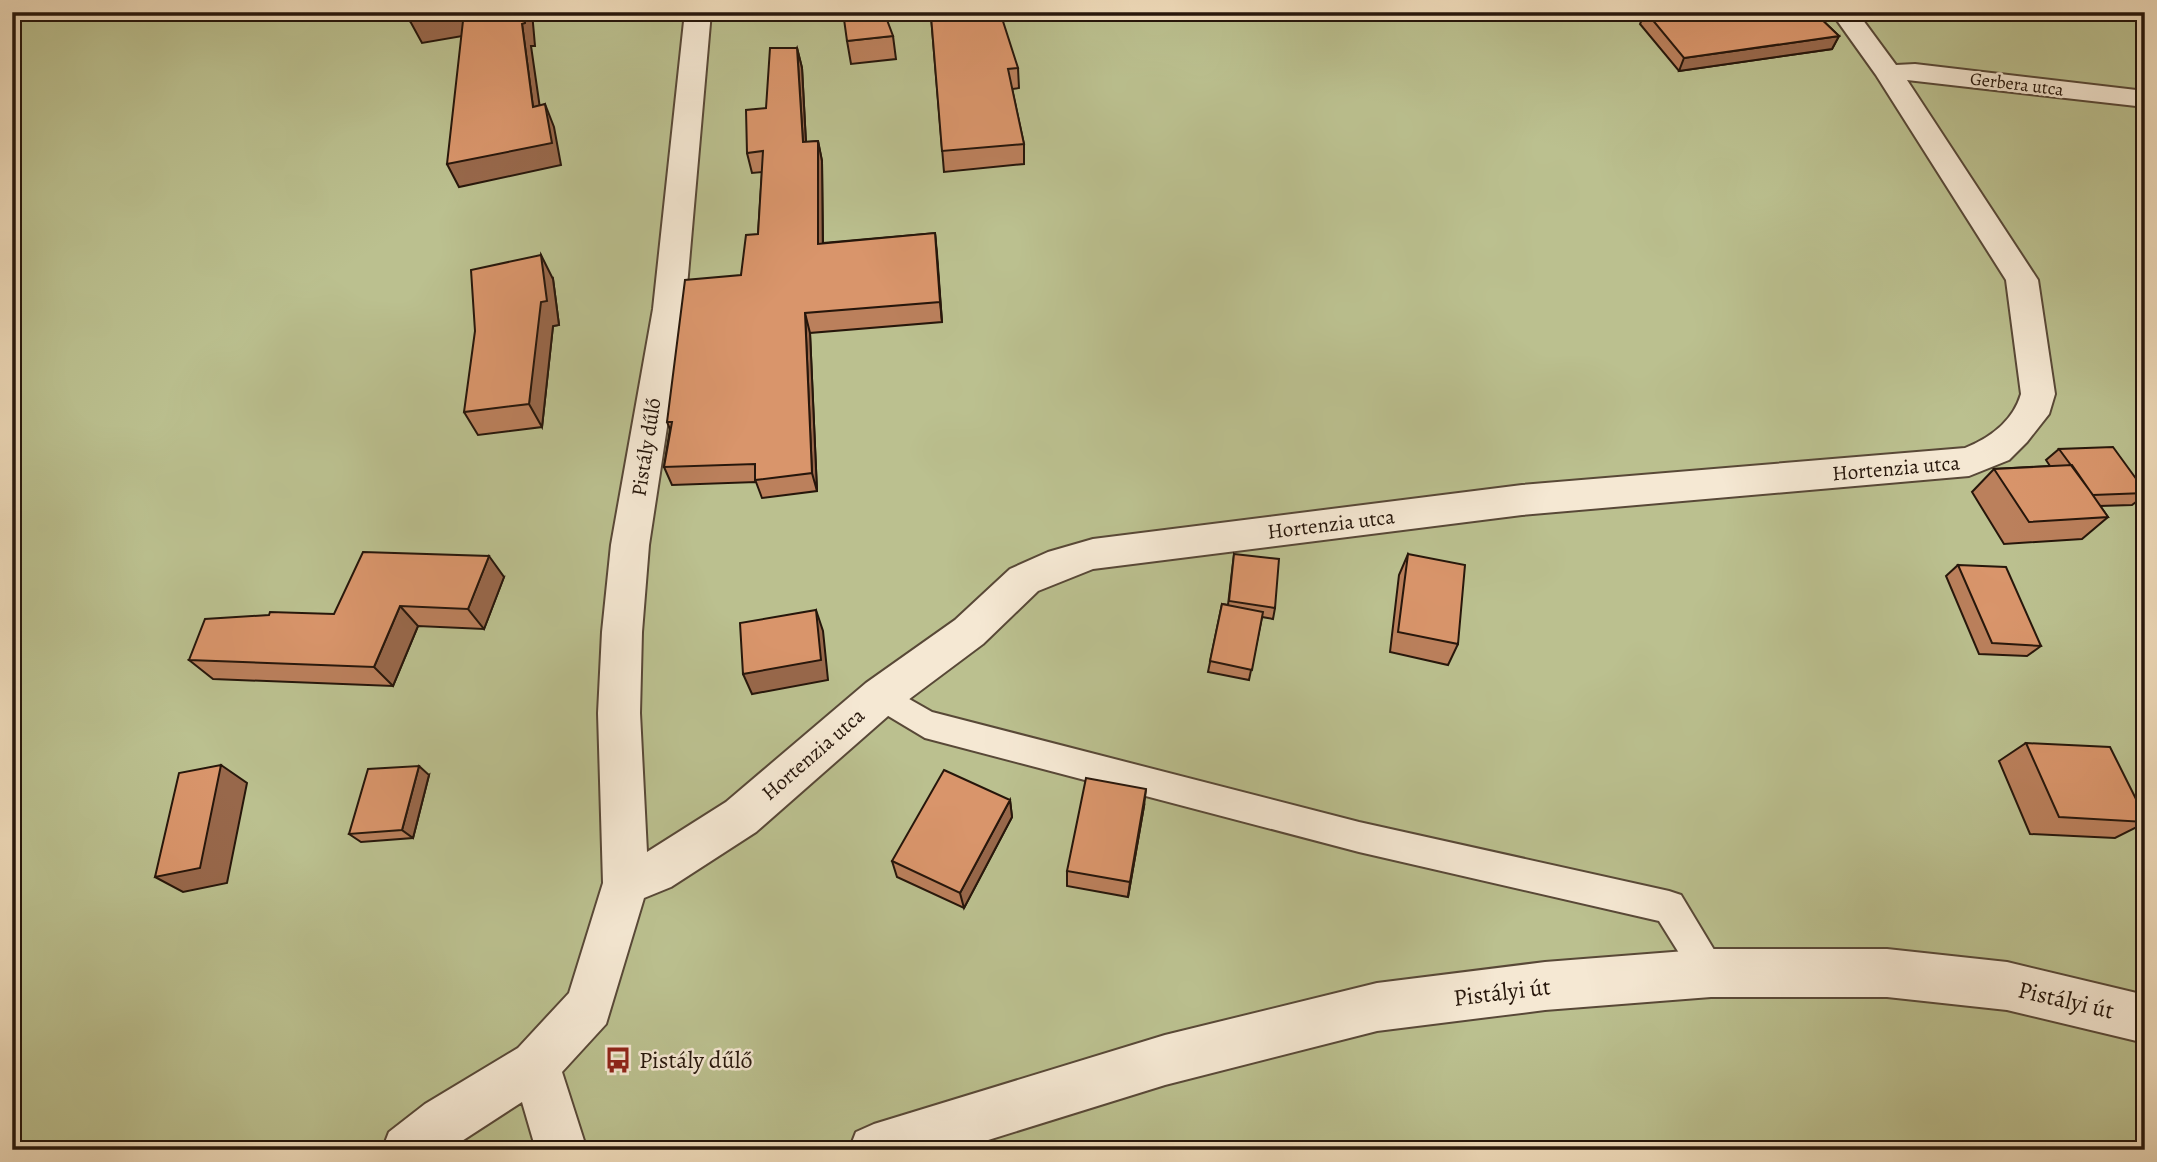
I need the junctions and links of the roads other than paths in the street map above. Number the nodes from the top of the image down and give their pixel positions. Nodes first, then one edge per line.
1 (698, 12) edge
2 (1844, 12) edge
3 (1888, 73) junction
4 (2145, 99) edge
5 (881, 696) junction
6 (626, 883) junction
7 (1711, 974) junction
8 (2145, 1019) edge
9 (535, 1065) junction
10 (407, 1150) edge
11 (562, 1150) edge
12 (874, 1150) edge

1 - 6 street, Pistály dűlő
2 - 3 street, Hortenzia utca
3 - 4 street, Gerbera utca
3 - 5 street, Hortenzia utca
5 - 6 street, Hortenzia utca
5 - 7 lane
6 - 9 street
7 - 8 street, Pistályi út
7 - 12 street, Pistályi út
9 - 10 street
9 - 11 street

